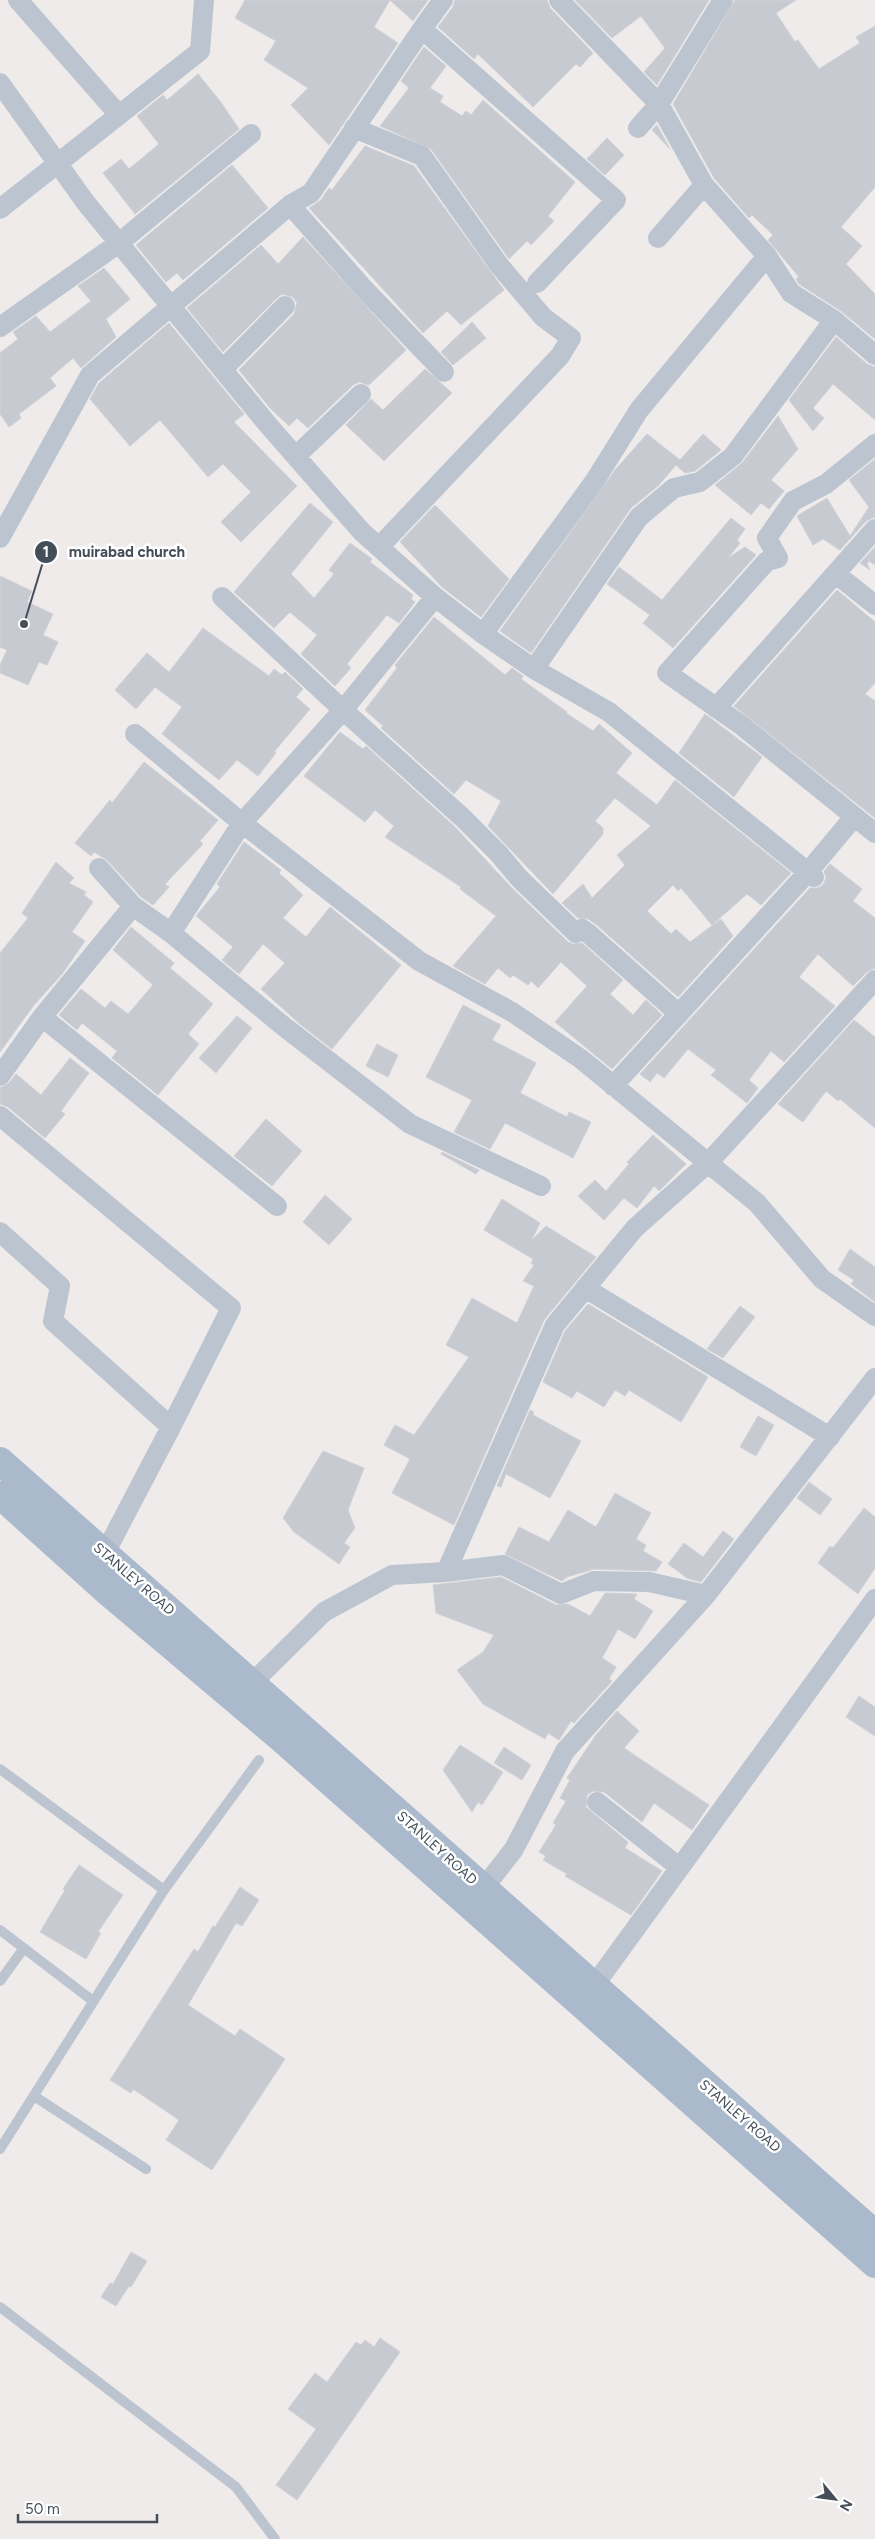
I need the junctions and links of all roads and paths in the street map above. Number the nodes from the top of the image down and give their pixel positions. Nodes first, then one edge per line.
1 (18, 0) edge
2 (204, 0) edge
3 (443, 0) edge
4 (559, 0) edge
5 (724, 0) edge
6 (422, 29) junction
7 (0, 83) edge
8 (659, 104) junction
9 (119, 115) junction
10 (354, 128) junction
11 (638, 128) dead end
12 (251, 134) dead end
13 (57, 162) junction
14 (704, 185) junction
15 (290, 205) junction
16 (0, 209) edge
17 (658, 238) dead end
18 (119, 243) junction
19 (767, 256) junction
20 (537, 284) dead end
21 (285, 306) dead end
22 (172, 307) junction
23 (834, 320) junction
24 (0, 327) edge
25 (875, 355) edge
26 (223, 369) junction
27 (444, 372) dead end
28 (361, 394) dead end
29 (875, 444) edge
30 (296, 456) junction
31 (3, 522) edge
32 (875, 529) edge
33 (380, 546) junction
34 (836, 574) junction
35 (222, 597) dead end
36 (435, 597) junction
37 (875, 605) edge
38 (483, 634) junction
39 (534, 669) junction
40 (716, 708) junction
41 (343, 710) junction
42 (135, 734) dead end
43 (854, 817) junction
44 (242, 823) junction
45 (875, 833) edge
46 (98, 868) dead end
47 (811, 874) junction
48 (134, 906) junction
49 (171, 933) junction
50 (875, 980) edge
51 (679, 1014) junction
52 (42, 1017) junction
53 (0, 1076) edge
54 (613, 1086) junction
55 (0, 1116) edge
56 (708, 1163) junction
57 (541, 1186) dead end
58 (277, 1206) dead end
59 (0, 1232) edge
60 (585, 1288) junction
61 (875, 1316) edge
62 (875, 1378) edge
63 (171, 1427) junction
64 (830, 1437) junction
65 (0, 1461) edge
66 (0, 1495) edge
67 (104, 1553) junction
68 (446, 1572) junction
69 (706, 1594) junction
70 (875, 1599) edge
71 (252, 1683) junction
72 (259, 1760) dead end
73 (0, 1769) edge
74 (597, 1802) dead end
75 (679, 1867) junction
76 (483, 1889) junction
77 (164, 1890) junction
78 (0, 1930) edge
79 (24, 1948) junction
80 (0, 1981) edge
81 (593, 1986) junction
82 (93, 2002) junction
83 (34, 2096) junction
84 (0, 2149) edge
85 (146, 2170) dead end
86 (875, 2234) edge
87 (875, 2264) edge
88 (0, 2307) edge
89 (275, 2539) edge

1 - 9 street
2 - 9 street
3 - 6 street
4 - 8 street
5 - 8 street
6 - 10 street
6 - 20 street
7 - 13 street
8 - 11 street
8 - 14 street
9 - 13 street
10 - 15 street
10 - 33 street
12 - 18 street
13 - 16 street
13 - 18 street
14 - 17 street
14 - 19 street
15 - 22 street
15 - 27 street
18 - 22 street
18 - 24 street
19 - 23 street
19 - 38 street
21 - 26 street
22 - 26 street
22 - 31 street
23 - 25 street
23 - 39 street
26 - 30 street
28 - 30 street
29 - 40 street
30 - 33 street
32 - 34 street
33 - 36 street
34 - 37 street
34 - 40 street
35 - 41 street
36 - 38 street
36 - 41 street
38 - 39 street
39 - 47 street
40 - 43 street
41 - 44 street
41 - 51 street
42 - 44 street
43 - 45 street
43 - 47 street
44 - 49 street
44 - 54 street
46 - 48 street
47 - 51 street
48 - 49 street
48 - 52 street
49 - 57 street
50 - 56 street
51 - 54 street
52 - 53 street
52 - 58 street
54 - 56 street
55 - 63 street
56 - 60 street
56 - 61 street
59 - 63 street
60 - 64 street
60 - 68 street
62 - 64 street
63 - 67 street
64 - 69 street
65 - 67 main road, STANLEY ROAD
66 - 87 main road, STANLEY ROAD
67 - 71 main road, STANLEY ROAD
68 - 69 street
68 - 71 street
69 - 76 street
70 - 75 street
71 - 76 main road, STANLEY ROAD
72 - 77 lane
73 - 77 lane
74 - 75 street
75 - 81 street
76 - 81 main road, STANLEY ROAD
77 - 82 lane
78 - 79 lane
79 - 80 lane
79 - 82 lane
81 - 86 main road, STANLEY ROAD
82 - 83 lane
83 - 84 lane
83 - 85 lane
88 - 89 lane

